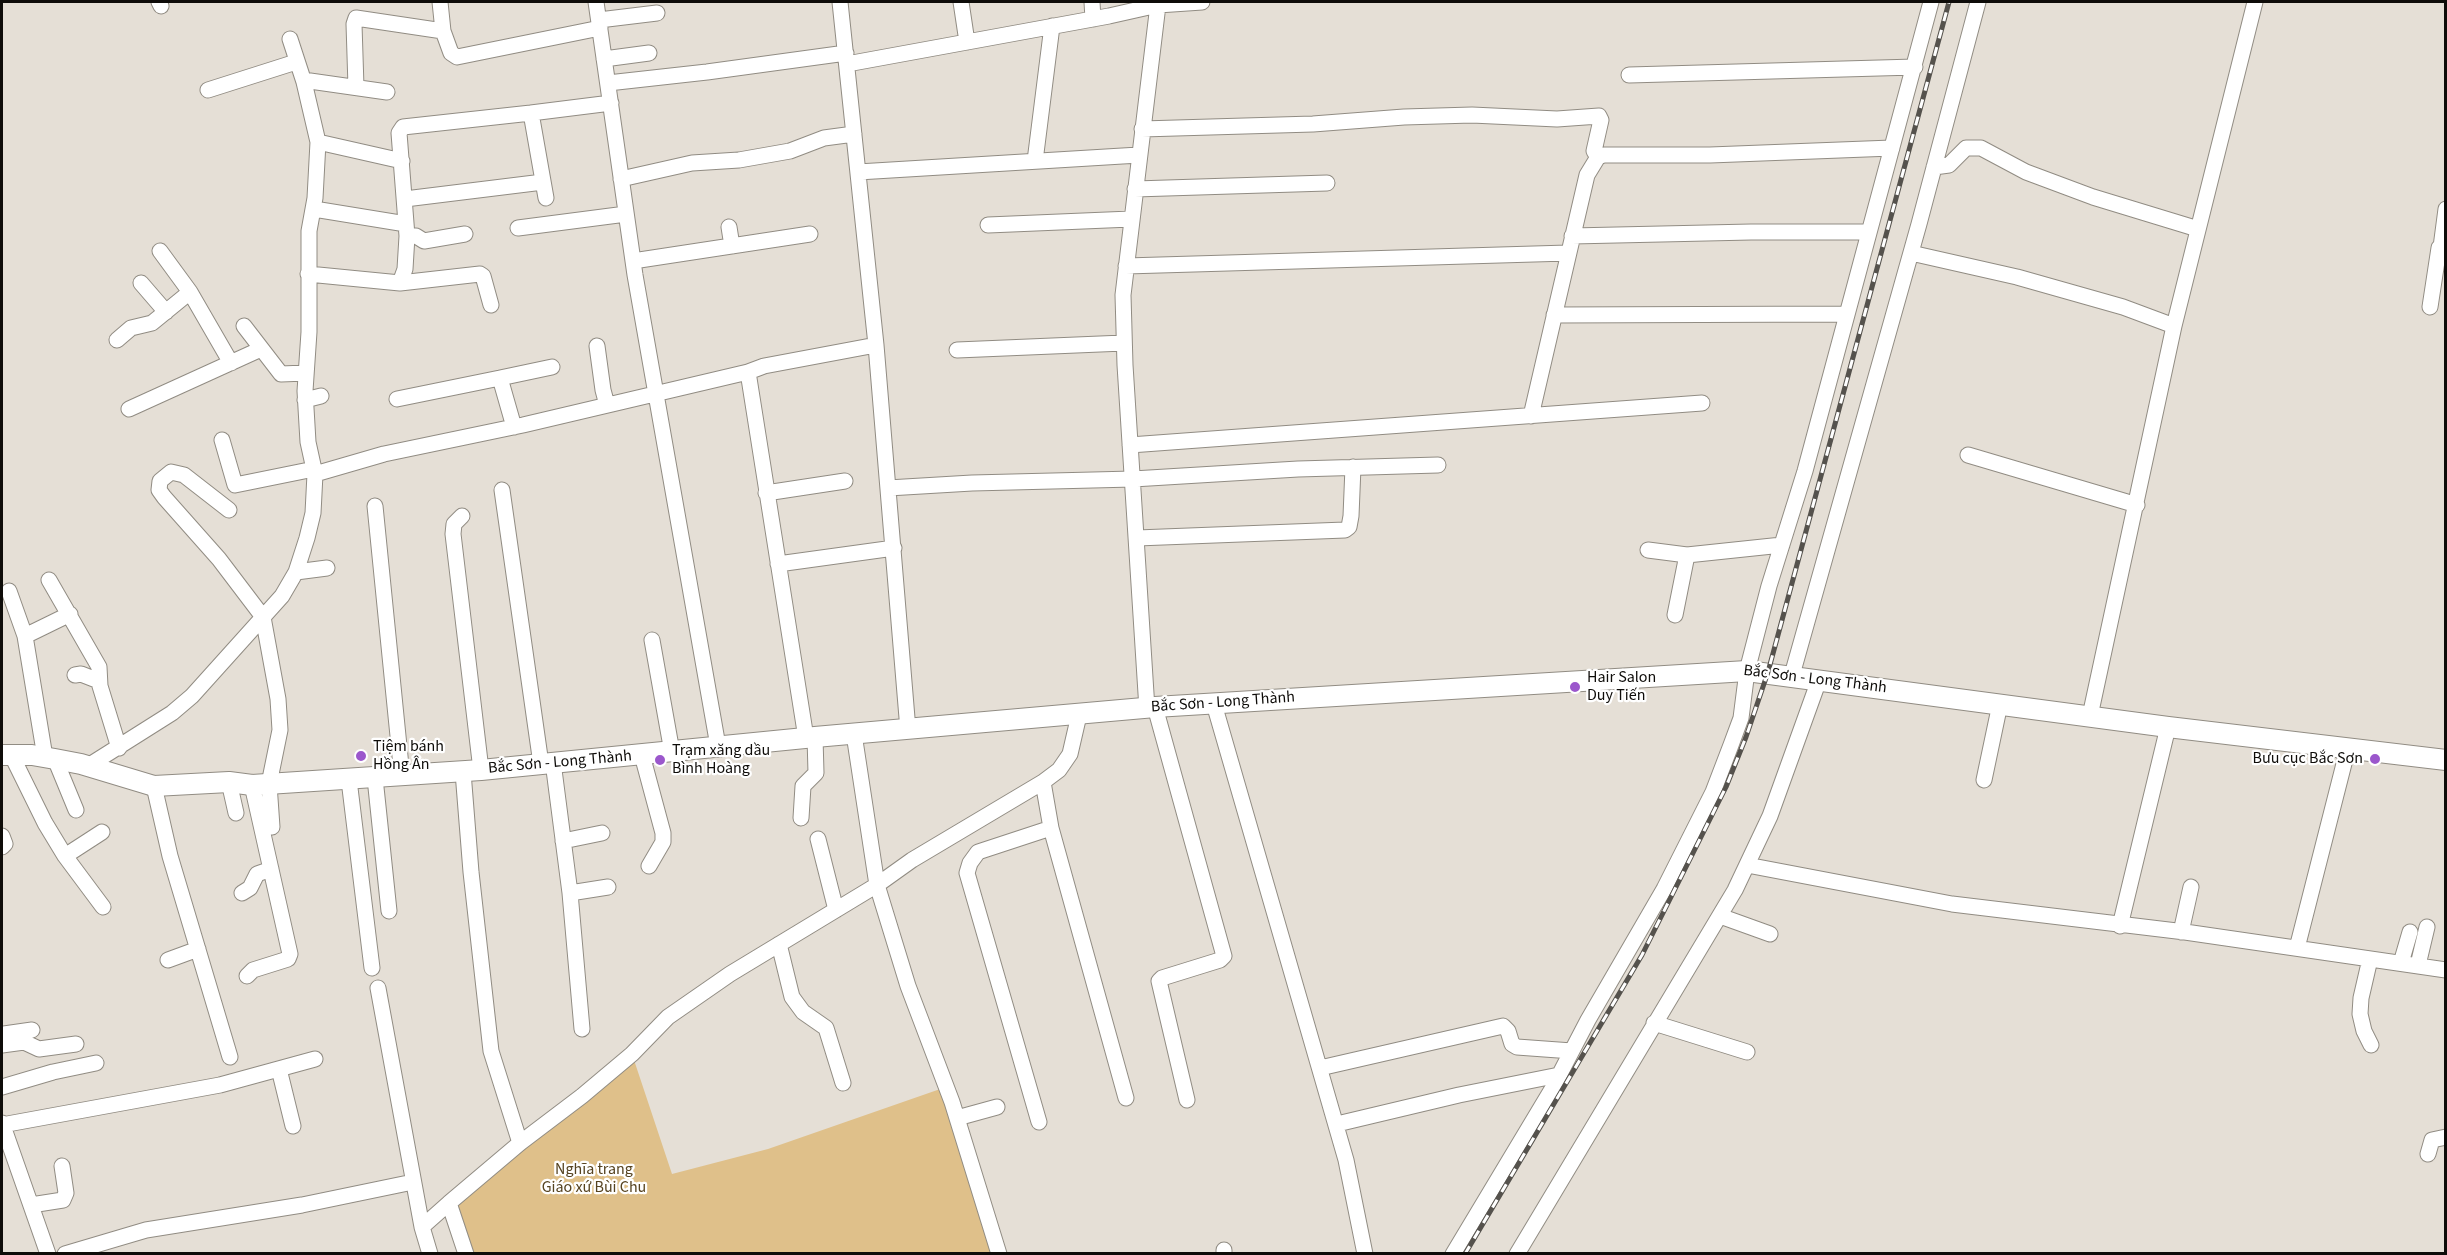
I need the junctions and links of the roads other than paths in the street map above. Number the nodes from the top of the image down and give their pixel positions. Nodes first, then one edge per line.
1 (440, 2) edge
2 (596, 2) edge
3 (840, 2) edge
4 (961, 2) edge
5 (1092, 2) edge
6 (1202, 2) edge
7 (1931, 2) edge
8 (1978, 2) edge
9 (2255, 2) edge
10 (1158, 5) junction
11 (657, 13) dead end
12 (1093, 19) junction
13 (599, 24) junction
14 (1052, 26) junction
15 (443, 31) junction
16 (290, 39) dead end
17 (967, 42) junction
18 (649, 53) dead end
19 (847, 58) junction
20 (604, 59) junction
21 (296, 62) junction
22 (1915, 67) junction
23 (1629, 75) dead end
24 (303, 82) junction
25 (608, 82) junction
26 (356, 87) junction
27 (208, 90) dead end
28 (387, 92) dead end
29 (610, 103) junction
30 (531, 113) junction
31 (1142, 129) junction
32 (854, 134) junction
33 (318, 142) junction
34 (1892, 148) junction
35 (1139, 155) junction
36 (1598, 158) junction
37 (1035, 160) junction
38 (402, 161) junction
39 (1934, 167) junction
40 (858, 172) junction
41 (621, 178) junction
42 (543, 182) junction
43 (1328, 183) dead end
44 (1135, 189) junction
45 (546, 198) dead end
46 (405, 199) junction
47 (314, 209) junction
48 (2445, 209) edge
49 (626, 214) junction
50 (1131, 219) junction
51 (988, 225) dead end
52 (729, 227) dead end
53 (518, 228) dead end
54 (2198, 229) junction
55 (406, 230) junction
56 (1869, 232) junction
57 (465, 234) dead end
58 (810, 234) dead end
59 (1572, 236) junction
60 (732, 246) junction
61 (2443, 247) edge
62 (160, 251) dead end
63 (1569, 253) junction
64 (1911, 253) junction
65 (633, 261) junction
66 (1126, 266) junction
67 (308, 274) junction
68 (400, 283) junction
69 (141, 284) dead end
70 (190, 292) junction
71 (491, 305) dead end
72 (2430, 307) dead end
73 (166, 312) junction
74 (1847, 314) junction
75 (1554, 315) junction
76 (244, 326) dead end
77 (2174, 326) junction
78 (117, 340) dead end
79 (1124, 343) junction
80 (876, 345) junction
81 (597, 346) dead end
82 (261, 349) junction
83 (957, 350) dead end
84 (231, 363) junction
85 (552, 367) dead end
86 (748, 372) junction
87 (306, 373) junction
88 (500, 378) junction
89 (657, 393) junction
90 (321, 396) dead end
91 (397, 399) dead end
92 (305, 400) junction
93 (1702, 403) dead end
94 (608, 405) junction
95 (129, 409) dead end
96 (1531, 416) junction
97 (514, 427) junction
98 (222, 440) dead end
99 (1130, 445) junction
100 (1968, 455) dead end
101 (1438, 465) dead end
102 (1353, 467) junction
103 (314, 471) junction
104 (1133, 479) junction
105 (845, 481) dead end
106 (888, 488) junction
107 (502, 490) dead end
108 (766, 494) junction
109 (2137, 505) junction
110 (375, 506) dead end
111 (229, 510) dead end
112 (462, 516) dead end
113 (1137, 538) junction
114 (1782, 545) junction
115 (894, 548) junction
116 (1648, 549) dead end
117 (1687, 555) junction
118 (778, 564) junction
119 (327, 568) dead end
120 (296, 572) junction
121 (49, 580) dead end
122 (9, 591) dead end
123 (70, 614) junction
124 (1675, 615) dead end
125 (263, 618) junction
126 (25, 636) junction
127 (652, 640) dead end
128 (1747, 670) junction
129 (75, 675) dead end
130 (1792, 675) junction
131 (1819, 680) junction
132 (99, 681) junction
133 (1214, 704) junction
134 (2000, 704) junction
135 (1151, 708) junction
136 (1079, 715) junction
137 (2090, 716) junction
138 (2168, 727) junction
139 (908, 730) junction
140 (854, 734) junction
141 (810, 738) junction
142 (718, 746) junction
143 (119, 748) junction
144 (2348, 748) junction
145 (672, 752) junction
146 (6, 754) edge
147 (642, 755) junction
148 (50, 758) junction
149 (2445, 760) edge
150 (547, 763) junction
151 (88, 766) junction
152 (472, 771) junction
153 (402, 776) junction
154 (375, 778) junction
155 (349, 780) junction
156 (1984, 780) dead end
157 (1043, 782) junction
158 (229, 783) junction
159 (261, 785) junction
160 (154, 786) junction
161 (76, 810) dead end
162 (236, 813) dead end
163 (801, 818) dead end
164 (272, 827) dead end
165 (1051, 828) junction
166 (102, 832) dead end
167 (602, 833) dead end
168 (2, 836) edge
169 (818, 839) dead end
170 (563, 841) junction
171 (2, 847) edge
172 (65, 856) junction
173 (1747, 864) junction
174 (649, 866) dead end
175 (271, 870) junction
176 (877, 885) junction
177 (608, 887) dead end
178 (2191, 888) dead end
179 (242, 893) dead end
180 (570, 893) junction
181 (103, 907) dead end
182 (836, 910) junction
183 (389, 911) dead end
184 (1720, 916) junction
185 (2120, 926) junction
186 (2427, 927) dead end
187 (2181, 932) junction
188 (2410, 932) dead end
189 (1770, 934) dead end
190 (779, 944) junction
191 (2297, 948) junction
192 (198, 949) junction
193 (2370, 958) junction
194 (168, 960) dead end
195 (2401, 963) junction
196 (2418, 966) junction
197 (372, 968) dead end
198 (2445, 970) edge
199 (247, 976) dead end
200 (378, 988) dead end
201 (1654, 1023) junction
202 (582, 1029) dead end
203 (32, 1030) dead end
204 (2, 1035) edge
205 (76, 1044) dead end
206 (2, 1045) edge
207 (2371, 1045) dead end
208 (1572, 1051) junction
209 (1747, 1052) dead end
210 (230, 1057) dead end
211 (315, 1059) dead end
212 (96, 1063) dead end
213 (1320, 1068) junction
214 (279, 1070) junction
215 (1559, 1076) junction
216 (843, 1083) dead end
217 (2, 1087) edge
218 (1126, 1098) dead end
219 (1187, 1100) dead end
220 (997, 1107) dead end
221 (957, 1118) junction
222 (1039, 1122) dead end
223 (2, 1124) edge
224 (1336, 1124) junction
225 (293, 1126) dead end
226 (2445, 1137) edge
227 (520, 1143) junction
228 (7, 1153) edge
229 (2428, 1154) dead end
230 (62, 1166) dead end
231 (413, 1182) junction
232 (449, 1203) junction
233 (31, 1205) junction
234 (422, 1227) junction
235 (48, 1254) edge
236 (65, 1254) edge
237 (430, 1254) edge
238 (466, 1254) edge
239 (999, 1254) edge
240 (1365, 1254) edge
241 (1453, 1254) edge
242 (1517, 1254) edge

1 - 15 street
2 - 13 street
3 - 19 street
4 - 17 street
5 - 12 street
6 - 10 street
7 - 22 street
8 - 39 street
9 - 54 street
10 - 12 street
10 - 31 street
11 - 13 street
12 - 14 street
13 - 15 street
13 - 20 street
14 - 17 street
14 - 37 street
15 - 26 street
16 - 21 street
17 - 19 street
18 - 20 street
19 - 25 street
19 - 32 street
20 - 25 street
21 - 24 street
21 - 27 street
22 - 23 street
22 - 34 street
24 - 26 street
24 - 33 street
25 - 29 street
26 - 28 street
29 - 30 street
29 - 41 street
30 - 38 street
30 - 42 street
31 - 35 street
31 - 36 street
32 - 40 street
32 - 41 street
33 - 38 street
33 - 47 street
34 - 36 street
34 - 56 street
35 - 37 street
35 - 44 street
36 - 59 street
37 - 40 street
38 - 46 street
39 - 54 street
39 - 64 street
40 - 80 street
41 - 49 street
42 - 45 street
42 - 46 street
43 - 44 street
44 - 50 street
46 - 55 street
47 - 55 street
47 - 67 street
48 - 61 street
49 - 53 street
49 - 65 street
50 - 51 street
50 - 66 street
52 - 60 street
54 - 77 street
55 - 57 street
55 - 68 street
56 - 59 street
56 - 74 street
58 - 60 street
59 - 63 street
60 - 65 street
61 - 72 street
62 - 70 street
63 - 66 street
63 - 75 street
64 - 77 street
64 - 130 street
65 - 89 street
66 - 79 street
67 - 68 street
67 - 87 street
68 - 71 street
69 - 73 street
70 - 73 street
70 - 84 street
73 - 78 street
74 - 75 street
74 - 114 street
75 - 96 street
76 - 82 street
77 - 109 street
79 - 83 street
79 - 99 street
80 - 86 street
80 - 106 street
81 - 94 street
82 - 84 street
82 - 87 street
84 - 95 street
85 - 88 street
86 - 89 street
86 - 108 street
87 - 92 street
88 - 91 street
88 - 97 street
89 - 94 street
89 - 142 street
90 - 92 street
92 - 103 street
93 - 96 street
94 - 97 street
96 - 99 street
97 - 103 street
98 - 103 street
99 - 104 street
100 - 109 street
101 - 102 street
102 - 104 street
102 - 113 street
103 - 120 street
104 - 106 street
104 - 113 street
105 - 108 street
106 - 115 street
107 - 150 street
108 - 118 street
109 - 137 street
110 - 153 street
111 - 125 street
112 - 152 street
113 - 135 street
114 - 117 street
114 - 128 street
115 - 118 street
115 - 139 street
116 - 117 street
117 - 124 street
118 - 141 street
119 - 120 street
120 - 125 street
121 - 123 street
122 - 126 street
123 - 126 street
123 - 132 street
125 - 143 street
125 - 159 street
126 - 148 street
127 - 145 street
128 - 130 main road, Bắc Sơn - Long Thành
128 - 133 main road, Bắc Sơn - Long Thành
128 - 208 street
129 - 132 street
130 - 131 main road, Bắc Sơn - Long Thành
131 - 134 main road, Bắc Sơn - Long Thành
131 - 173 street
132 - 143 street
133 - 135 main road, Bắc Sơn - Long Thành
133 - 213 street
134 - 137 main road, Bắc Sơn - Long Thành
134 - 156 street
135 - 136 main road, Bắc Sơn - Long Thành
135 - 219 street
136 - 139 main road, Bắc Sơn - Long Thành
136 - 157 street
137 - 138 main road, Bắc Sơn - Long Thành
138 - 144 main road, Bắc Sơn - Long Thành
138 - 185 street
139 - 140 main road, Bắc Sơn - Long Thành
140 - 141 main road, Bắc Sơn - Long Thành
140 - 176 street
141 - 142 main road, Bắc Sơn - Long Thành
141 - 163 street
142 - 145 main road, Bắc Sơn - Long Thành
143 - 151 street
144 - 149 main road, Bắc Sơn - Long Thành
144 - 191 street
145 - 147 main road, Bắc Sơn - Long Thành
146 - 148 main road, Bắc Sơn - Long Thành
146 - 172 street
147 - 150 main road, Bắc Sơn - Long Thành
147 - 174 street
148 - 151 main road, Bắc Sơn - Long Thành
148 - 161 street
150 - 152 main road, Bắc Sơn - Long Thành
150 - 170 street
151 - 160 main road, Bắc Sơn - Long Thành
152 - 153 main road, Bắc Sơn - Long Thành
152 - 227 street
153 - 154 main road, Bắc Sơn - Long Thành
154 - 155 main road, Bắc Sơn - Long Thành
154 - 183 street
155 - 159 main road, Bắc Sơn - Long Thành
155 - 197 street
157 - 165 street
157 - 176 street
158 - 159 main road, Bắc Sơn - Long Thành
158 - 160 main road, Bắc Sơn - Long Thành
158 - 162 street
159 - 164 street
159 - 175 street
160 - 192 street
165 - 218 street
165 - 222 street
166 - 172 street
167 - 170 street
168 - 171 street
169 - 182 street
170 - 180 street
172 - 181 street
173 - 184 street
173 - 185 street
175 - 179 street
175 - 199 street
176 - 182 street
176 - 221 street
177 - 180 street
178 - 187 street
180 - 202 street
182 - 190 street
184 - 189 street
184 - 201 street
185 - 187 street
186 - 196 street
187 - 191 street
188 - 195 street
190 - 216 street
190 - 227 street
191 - 193 street
192 - 194 street
192 - 210 street
193 - 195 street
193 - 207 street
195 - 196 street
196 - 198 street
200 - 231 street
201 - 209 street
201 - 242 street
203 - 204 street
205 - 206 street
208 - 213 street
208 - 215 street
211 - 214 street
212 - 217 street
213 - 224 street
214 - 223 street
214 - 225 street
215 - 224 street
215 - 241 street
220 - 221 street
221 - 239 street
223 - 228 street
224 - 240 street
226 - 229 street
227 - 232 street
228 - 233 street
230 - 233 street
231 - 234 street
231 - 236 street
232 - 234 street
232 - 238 street
233 - 235 street
234 - 237 street

